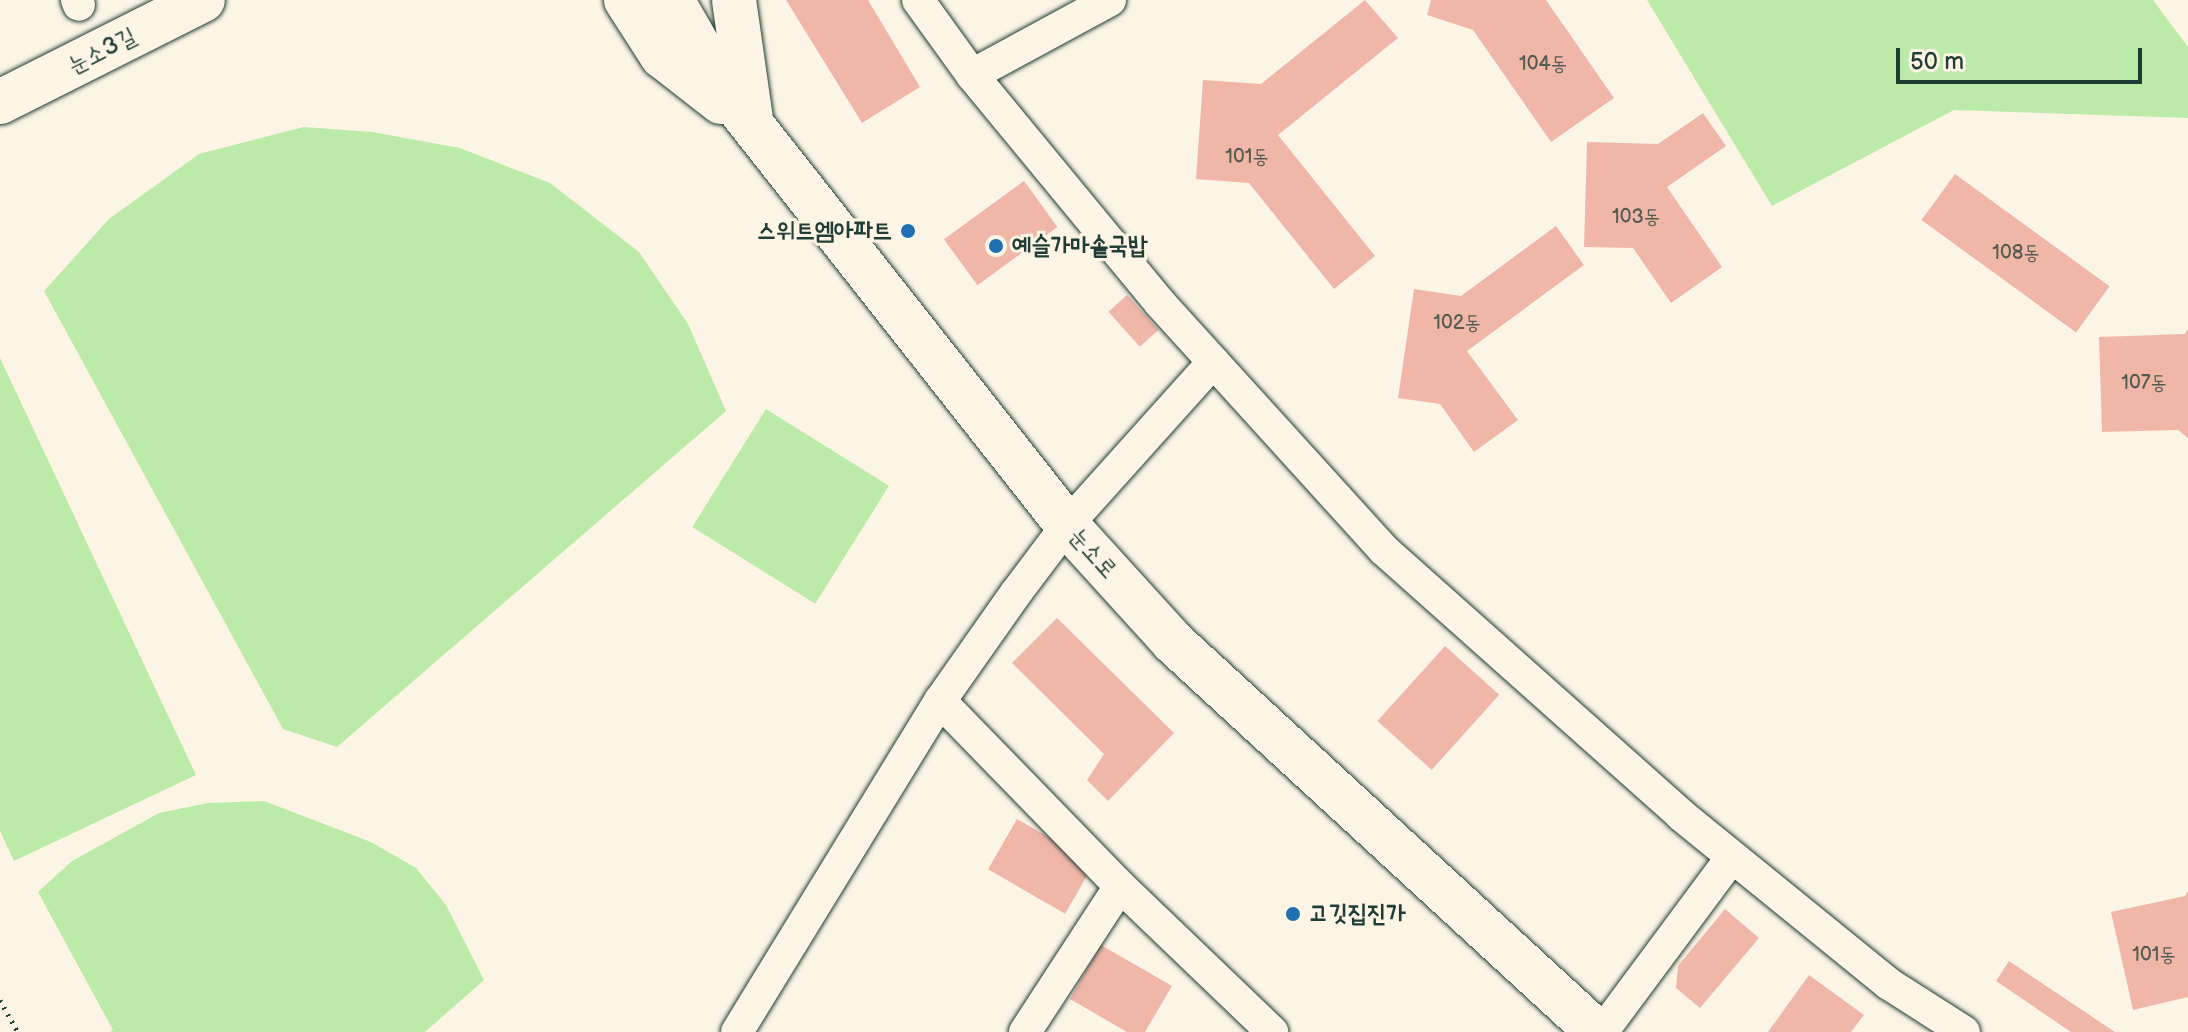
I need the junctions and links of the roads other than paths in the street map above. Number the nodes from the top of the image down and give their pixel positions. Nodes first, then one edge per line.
1 (203, 0) edge
2 (626, 0) edge
3 (672, 0) edge
4 (734, 0) edge
5 (918, 0) edge
6 (1110, 0) edge
7 (163, 14) edge
8 (972, 75) junction
9 (0, 102) edge
10 (752, 125) junction
11 (1213, 362) junction
12 (1067, 525) junction
13 (940, 701) junction
14 (1732, 857) junction
15 (1120, 886) junction
16 (737, 1032) edge
17 (1025, 1032) edge
18 (1272, 1032) edge
19 (1600, 1032) edge
20 (1964, 1032) edge

1 - 7 street, 눈소3길
2 - 10 street
3 - 10 street, 눈소로
4 - 10 street
5 - 8 street
6 - 8 street
7 - 9 street, 눈소3길
8 - 11 street
10 - 12 street, 눈소로
11 - 12 street
11 - 14 street
12 - 13 street
12 - 19 street, 눈소로
13 - 15 street
13 - 16 street
14 - 19 street
14 - 20 street
15 - 17 street
15 - 18 street

